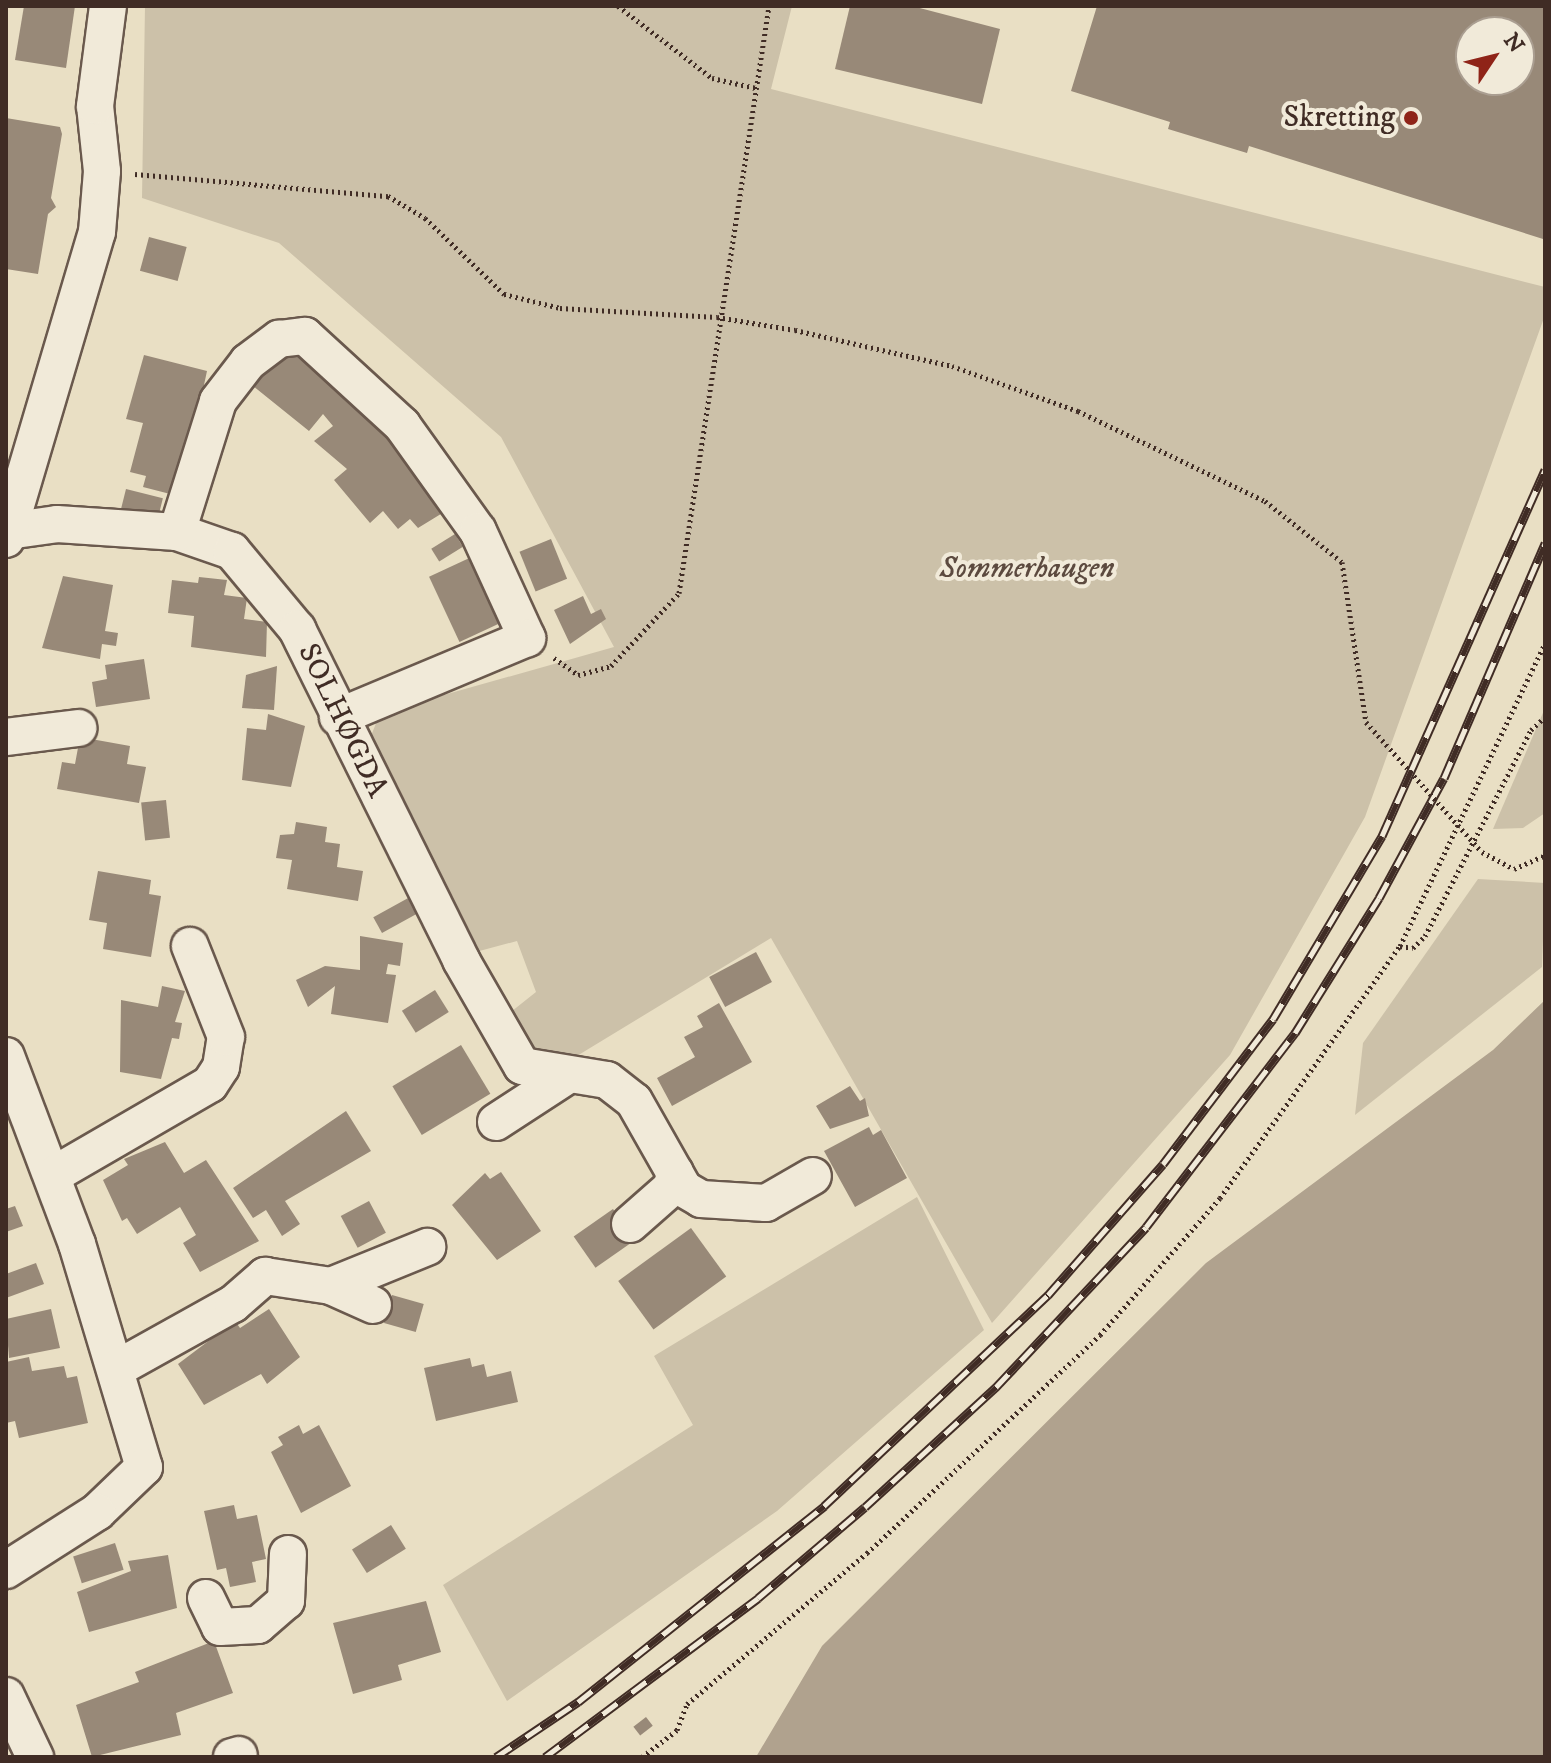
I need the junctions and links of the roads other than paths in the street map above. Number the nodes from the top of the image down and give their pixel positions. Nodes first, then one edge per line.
1 (108, 6) edge
2 (177, 532) junction
3 (7, 535) edge
4 (338, 717) junction
5 (78, 728) dead end
6 (6, 737) edge
7 (190, 946) dead end
8 (6, 1056) edge
9 (565, 1077) junction
10 (496, 1122) dead end
11 (675, 1172) junction
12 (53, 1175) junction
13 (813, 1176) dead end
14 (630, 1224) dead end
15 (427, 1247) dead end
16 (331, 1286) junction
17 (373, 1305) dead end
18 (116, 1369) junction
19 (288, 1554) dead end
20 (6, 1570) edge
21 (206, 1598) dead end
22 (6, 1696) edge
23 (35, 1757) edge

1 - 3 street, SOLHØGDA
2 - 3 street, SOLHØGDA
2 - 4 street, SOLHØGDA
2 - 4 street
4 - 9 street, SOLHØGDA
5 - 6 street
7 - 12 street
8 - 12 street
9 - 10 street
9 - 11 street, SOLHØGDA
11 - 13 street, SOLHØGDA
11 - 14 street
12 - 18 street
15 - 16 street
16 - 17 street
16 - 18 street
18 - 20 street
19 - 21 street
22 - 23 street

